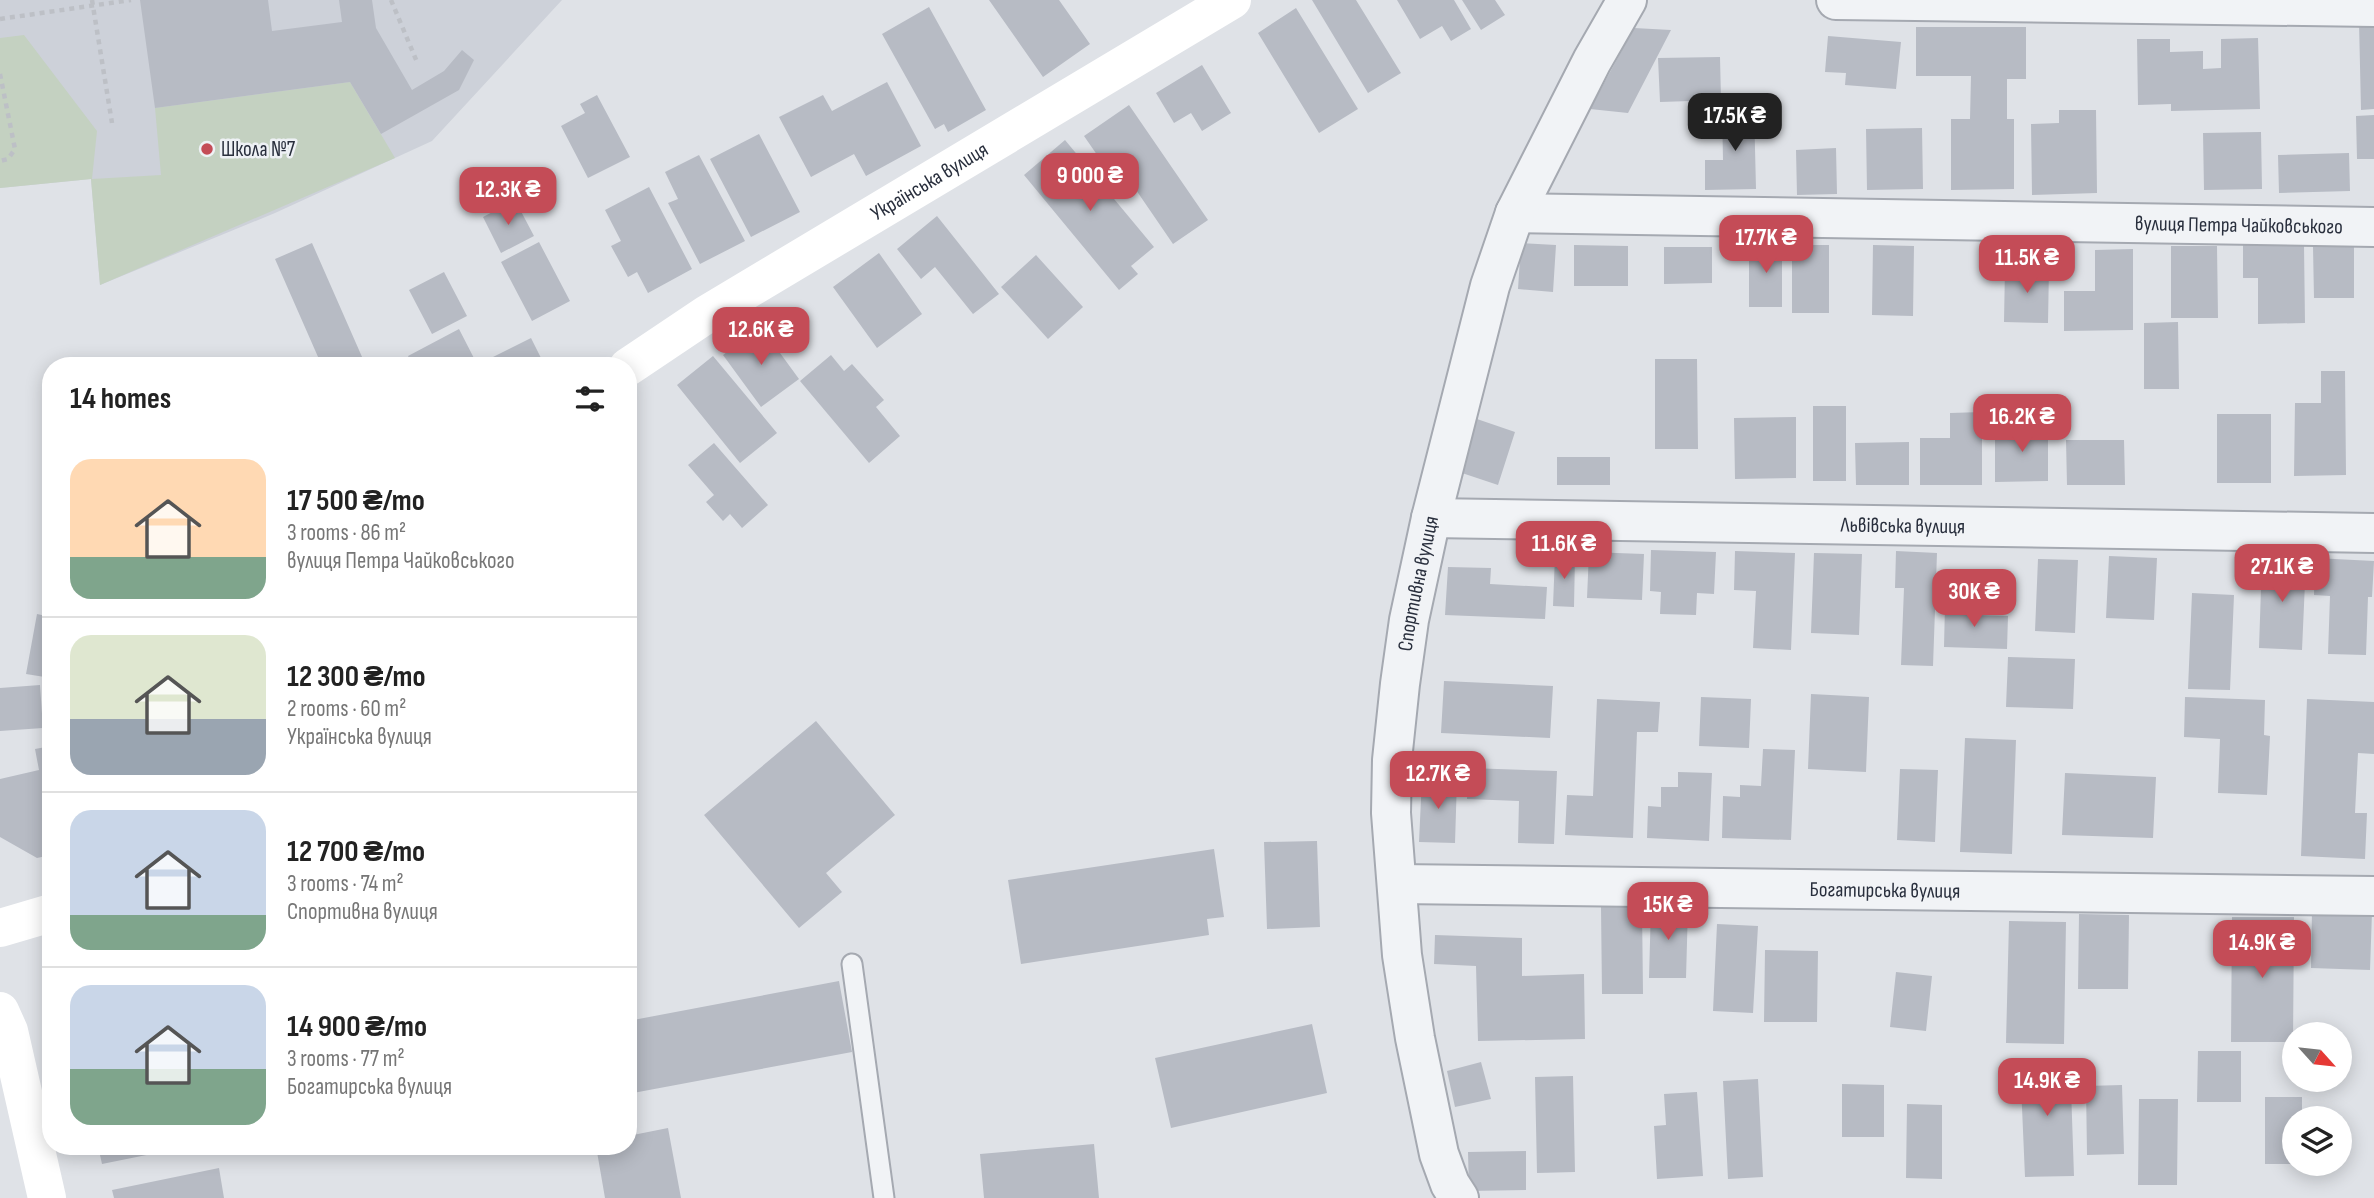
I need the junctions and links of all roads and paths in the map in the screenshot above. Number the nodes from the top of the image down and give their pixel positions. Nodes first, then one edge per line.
1 (391, 0) edge
2 (1232, 0) edge
3 (1627, 0) edge
4 (1836, 0) edge
5 (131, 1) edge
6 (92, 3) edge
7 (2374, 8) edge
8 (0, 19) edge
9 (417, 62) dead end
10 (0, 75) edge
11 (112, 122) dead end
12 (0, 161) edge
13 (1515, 213) junction
14 (2374, 227) edge
15 (637, 361) edge
16 (1431, 517) junction
17 (2374, 533) edge
18 (1398, 884) junction
19 (2374, 896) edge
20 (42, 916) edge
21 (0, 928) edge
22 (852, 964) dead end
23 (0, 1011) edge
24 (47, 1198) edge
25 (884, 1198) edge
26 (1459, 1198) edge

1 - 9 path
2 - 15 street, Українська вулиця
3 - 13 street, Спортивна вулиця
4 - 7 street
5 - 6 path
6 - 8 path
6 - 11 path
10 - 12 path
13 - 14 street, вулиця Петра Чайковського
13 - 16 street, Спортивна вулиця
16 - 17 street, Львівська вулиця
16 - 18 street, Спортивна вулиця
18 - 19 street, Богатирська вулиця
18 - 26 street, Спортивна вулиця
20 - 21 street
22 - 25 lane
23 - 24 street

